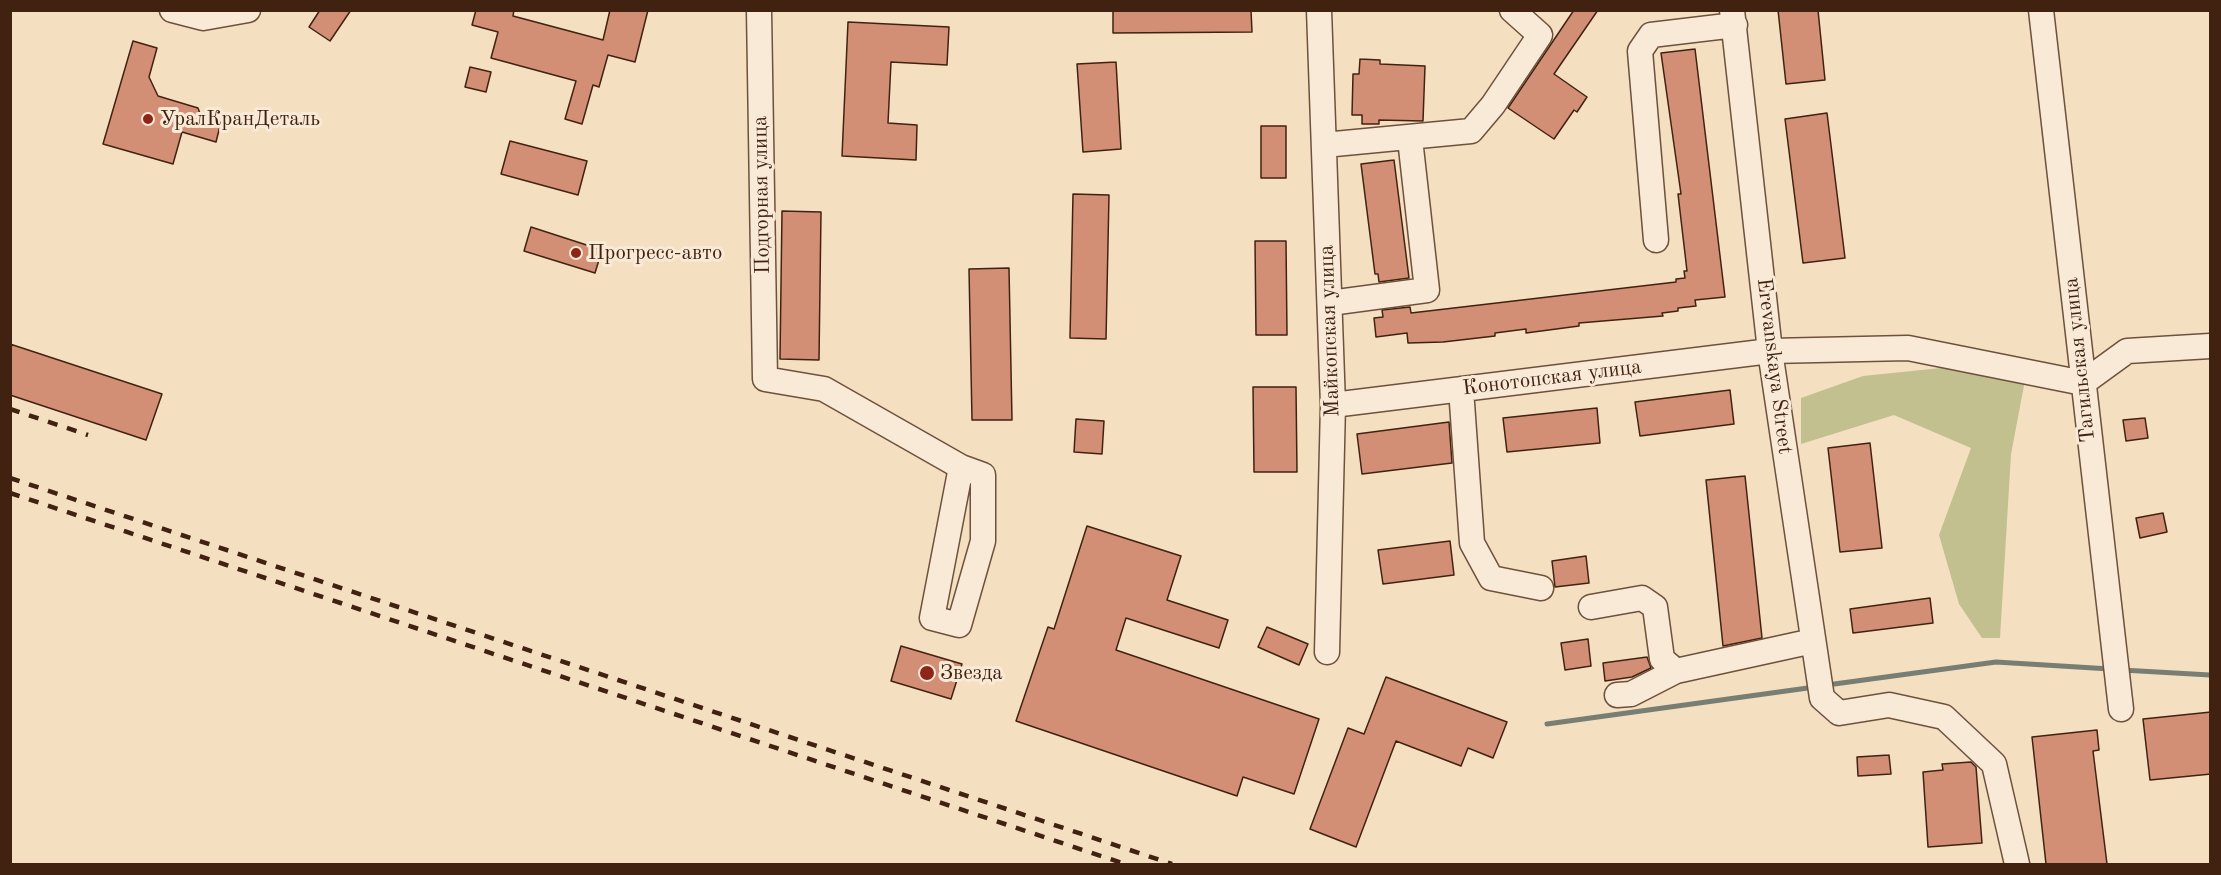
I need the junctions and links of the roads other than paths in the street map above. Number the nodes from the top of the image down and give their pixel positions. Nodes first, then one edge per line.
1 (172, 10) edge
2 (248, 10) edge
3 (759, 10) edge
4 (1319, 10) edge
5 (1512, 10) edge
6 (2041, 10) edge
7 (1734, 18) edge
8 (1410, 139) junction
9 (1324, 145) junction
10 (1656, 240) dead end
11 (1330, 303) junction
12 (2211, 346) edge
13 (1770, 351) junction
14 (2083, 383) junction
15 (1461, 389) junction
16 (1334, 405) junction
17 (961, 467) junction
18 (1541, 588) dead end
19 (1591, 607) dead end
20 (1813, 641) junction
21 (1327, 652) dead end
22 (1676, 671) junction
23 (1617, 695) dead end
24 (2121, 709) dead end
25 (2017, 864) edge

1 - 2 street
3 - 17 street, Подгорная улица
4 - 9 street, Майкопская улица
5 - 8 street
6 - 14 street, Тагильская улица
7 - 10 street
7 - 13 street, Erevanskaya Street
8 - 9 street
8 - 11 street
9 - 11 street, Майкопская улица
11 - 16 street, Майкопская улица
12 - 14 street
13 - 14 street, Конотопская улица
13 - 15 street, Конотопская улица
13 - 20 street, Erevanskaya Street
14 - 24 street, Тагильская улица
15 - 16 street, Конотопская улица
15 - 18 street
16 - 21 street, Майкопская улица
17 - 17 street
19 - 22 street
20 - 22 street
20 - 25 street, Erevanskaya Street
22 - 23 street

